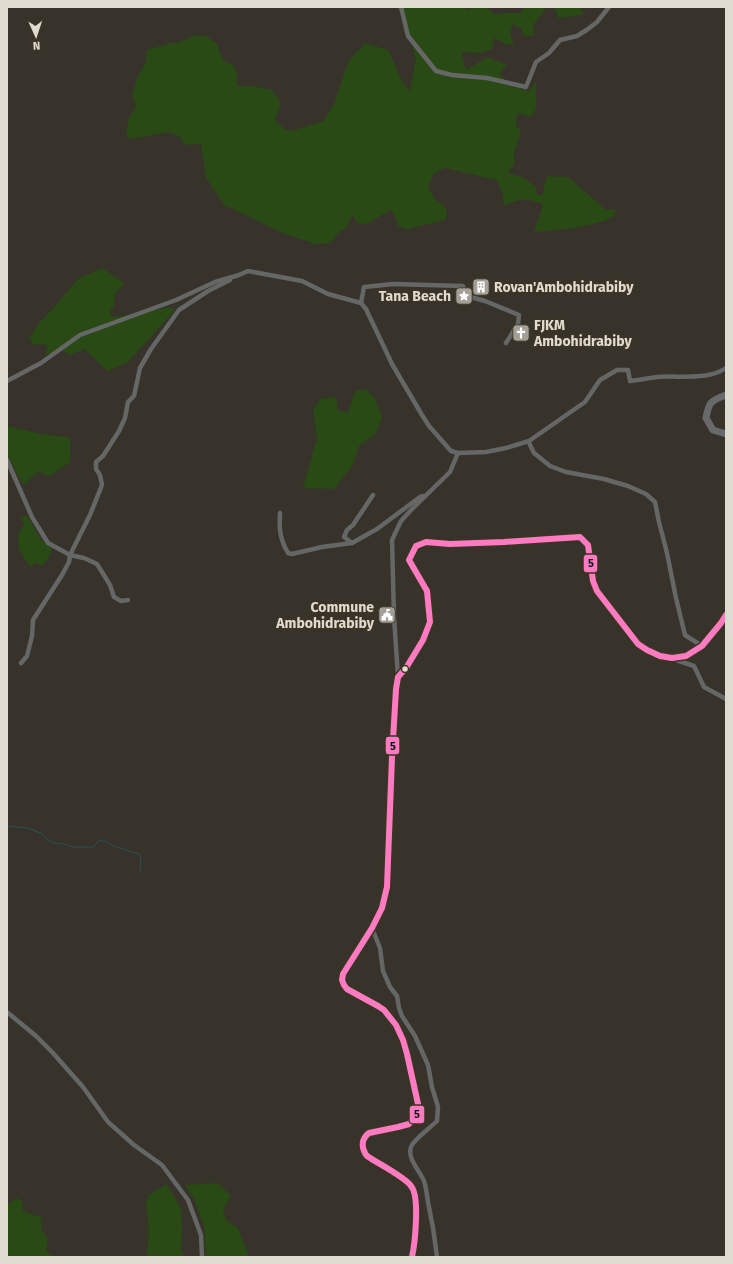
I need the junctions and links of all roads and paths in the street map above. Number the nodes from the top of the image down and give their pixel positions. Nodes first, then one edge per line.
1 (401, 7) edge
2 (609, 7) edge
3 (239, 275) junction
4 (361, 303) junction
5 (506, 343) dead end
6 (726, 368) edge
7 (7, 381) edge
8 (726, 395) edge
9 (726, 434) edge
10 (529, 441) junction
11 (458, 453) junction
12 (7, 460) edge
13 (373, 495) dead end
14 (425, 496) junction
15 (280, 513) dead end
16 (352, 542) junction
17 (70, 555) junction
18 (128, 600) dead end
19 (726, 615) edge
20 (702, 646) junction
21 (672, 658) junction
22 (21, 663) dead end
23 (398, 677) junction
24 (726, 699) edge
25 (372, 928) junction
26 (7, 1012) edge
27 (202, 1257) edge
28 (412, 1257) edge
29 (437, 1257) edge

1 - 2 street
3 - 4 street
3 - 7 street
3 - 17 street
4 - 5 street
4 - 11 street
6 - 10 street
8 - 9 main road
10 - 11 street
10 - 20 street
11 - 14 street
12 - 17 street
13 - 16 street
14 - 16 street
14 - 23 street
15 - 16 street
17 - 18 street
17 - 22 street
19 - 20 main road
20 - 21 main road
21 - 23 main road
21 - 24 street
23 - 25 main road
25 - 28 main road
25 - 29 street
26 - 27 street

